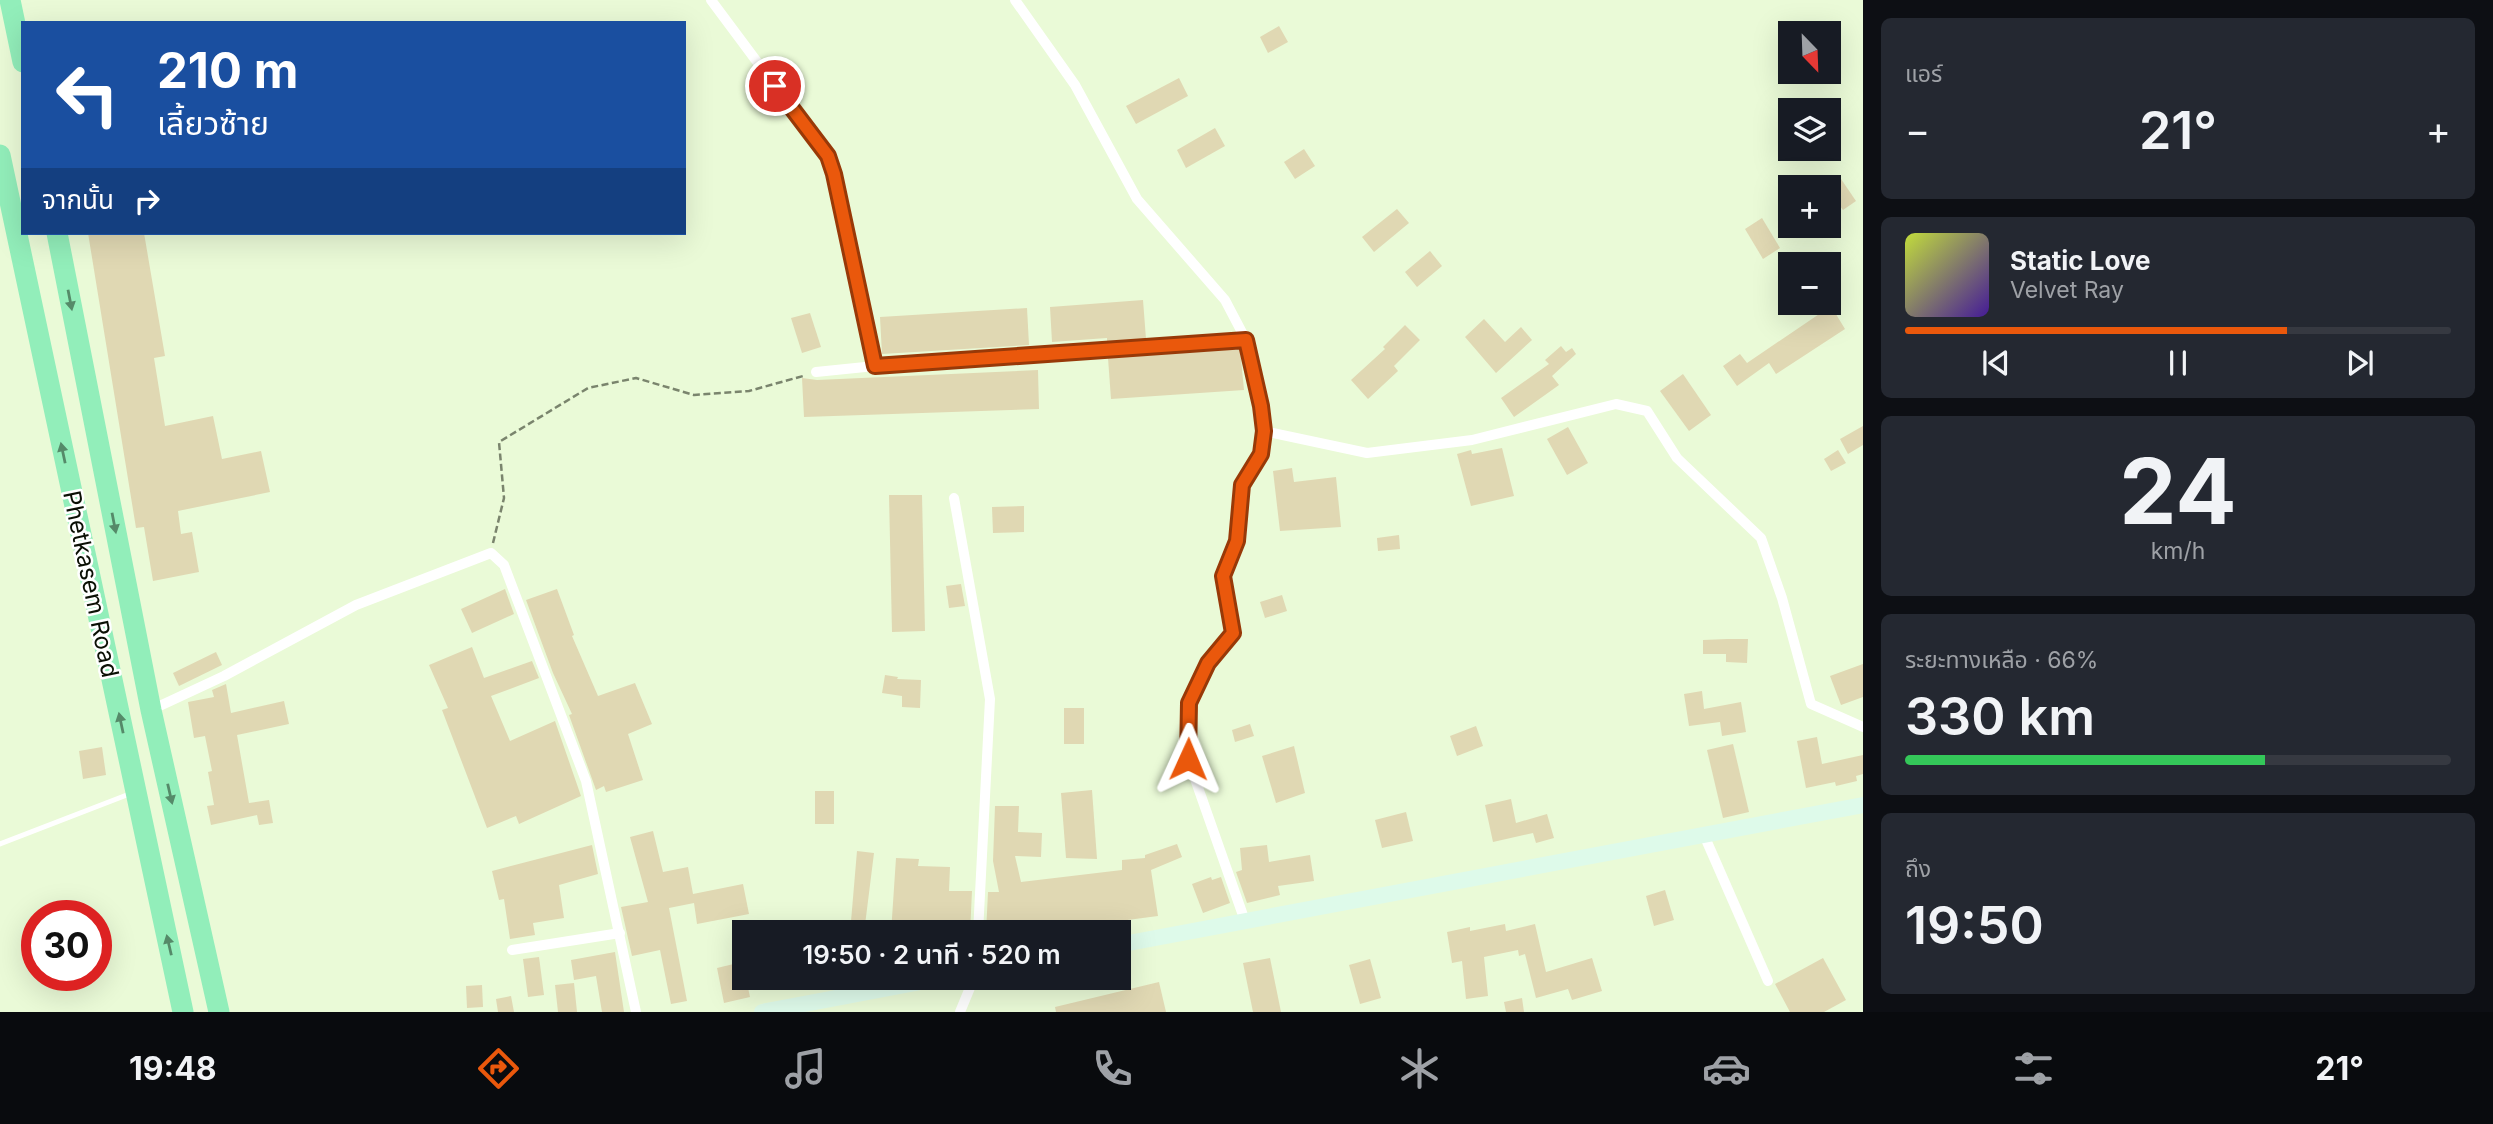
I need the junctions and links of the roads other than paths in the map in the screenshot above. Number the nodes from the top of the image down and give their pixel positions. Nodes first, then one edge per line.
1 (10, 0) edge
2 (710, 0) edge
3 (1015, 0) edge
4 (21, 52) edge
5 (0, 155) edge
6 (57, 235) edge
7 (1246, 340) junction
8 (875, 366) junction
9 (817, 372) road end
10 (1264, 431) junction
11 (954, 498) dead end
12 (151, 710) junction
13 (1863, 727) edge
14 (135, 791) junction
15 (1863, 805) edge
16 (1704, 835) junction
17 (0, 844) edge
18 (979, 920) edge
19 (1245, 921) junction
20 (620, 933) junction
21 (1131, 943) edge
22 (512, 950) dead end
23 (208, 960) junction
24 (176, 973) junction
25 (1768, 981) dead end
26 (878, 990) edge
27 (969, 990) edge
28 (170, 1012) edge
29 (183, 1012) edge
30 (219, 1012) edge
31 (233, 1012) edge
32 (636, 1012) edge
33 (762, 1012) edge
34 (960, 1012) edge

1 - 4 highway
2 - 8 street
3 - 7 street
14 -> 5 highway, Phetkasem Road
6 -> 12 highway, Phetkasem Road
7 - 8 street
7 - 10 street
8 - 9 street
10 - 13 street
10 - 19 street
11 - 18 street
12 - 20 street
12 -> 23 highway, Phetkasem Road
14 - 17 lane
24 -> 14 highway, Phetkasem Road
15 - 16 street
16 - 19 street
16 - 25 street
19 - 21 street
20 - 22 street
20 - 32 street
23 - 30 highway, Phetkasem Road
23 - 31 highway
24 - 28 highway
24 - 29 highway, Phetkasem Road
26 - 33 street
27 - 34 street

